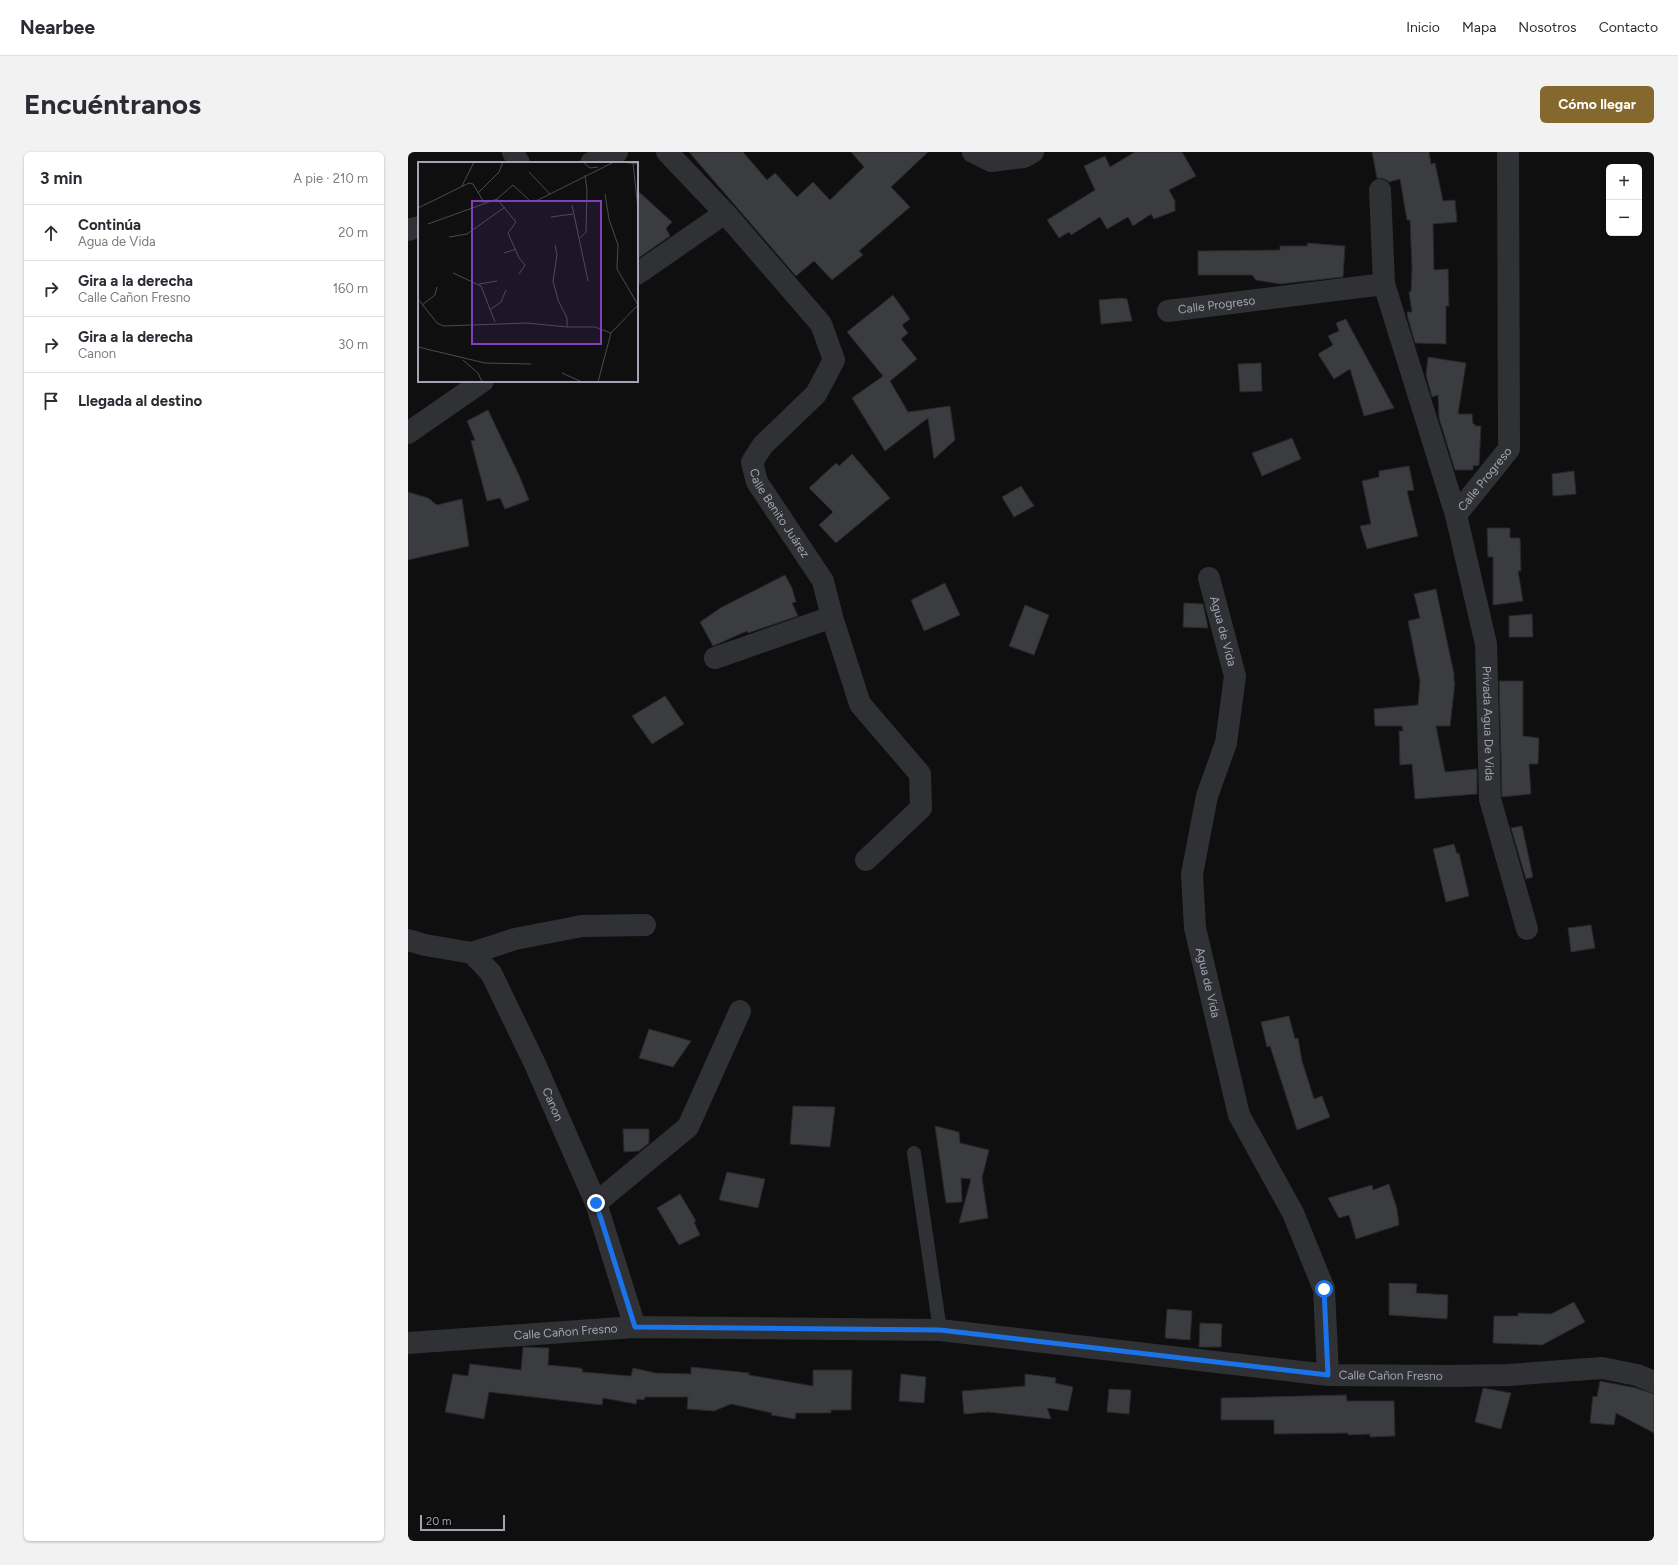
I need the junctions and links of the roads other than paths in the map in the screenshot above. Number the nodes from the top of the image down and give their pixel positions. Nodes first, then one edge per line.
1 (513, 152) edge
2 (618, 152) edge
3 (667, 152) edge
4 (973, 152) edge
5 (1033, 152) edge
6 (1508, 152) edge
7 (519, 162) edge
8 (593, 162) edge
9 (1380, 190) dead end
10 (725, 213) junction
11 (418, 226) edge
12 (408, 230) edge
13 (638, 273) edge
14 (1384, 284) junction
15 (1168, 311) dead end
16 (482, 382) edge
17 (408, 433) edge
18 (1456, 515) junction
19 (1209, 578) dead end
20 (832, 617) junction
21 (715, 658) dead end
22 (866, 860) dead end
23 (645, 925) dead end
24 (1527, 929) dead end
25 (408, 940) edge
26 (472, 952) junction
27 (740, 1011) dead end
28 (914, 1153) dead end
29 (596, 1203) junction
30 (635, 1327) junction
31 (940, 1330) junction
32 (408, 1343) edge
33 (1328, 1375) junction
34 (1654, 1382) edge

1 - 7 street
2 - 8 street
3 - 10 street, Calle Benito Juárez
4 - 5 street
6 - 18 street, Calle Progreso
9 - 14 street, Calle Progreso
10 - 13 street
10 - 20 street, Calle Benito Juárez
11 - 12 street
14 - 15 street, Calle Progreso
14 - 18 street, Calle Progreso
16 - 17 street
18 - 24 street, Privada Agua De Vida
19 - 33 street, Agua de Vida
20 - 21 street
20 - 22 street, Calle Benito Juárez
23 - 26 street
25 - 26 street
26 - 29 street, Canon
27 - 29 street
28 - 31 lane
29 - 30 street, Canon
30 - 31 street, Calle Cañon Fresno
30 - 32 street, Calle Cañon Fresno
31 - 33 street, Calle Cañon Fresno
33 - 34 street, Calle Cañon Fresno

